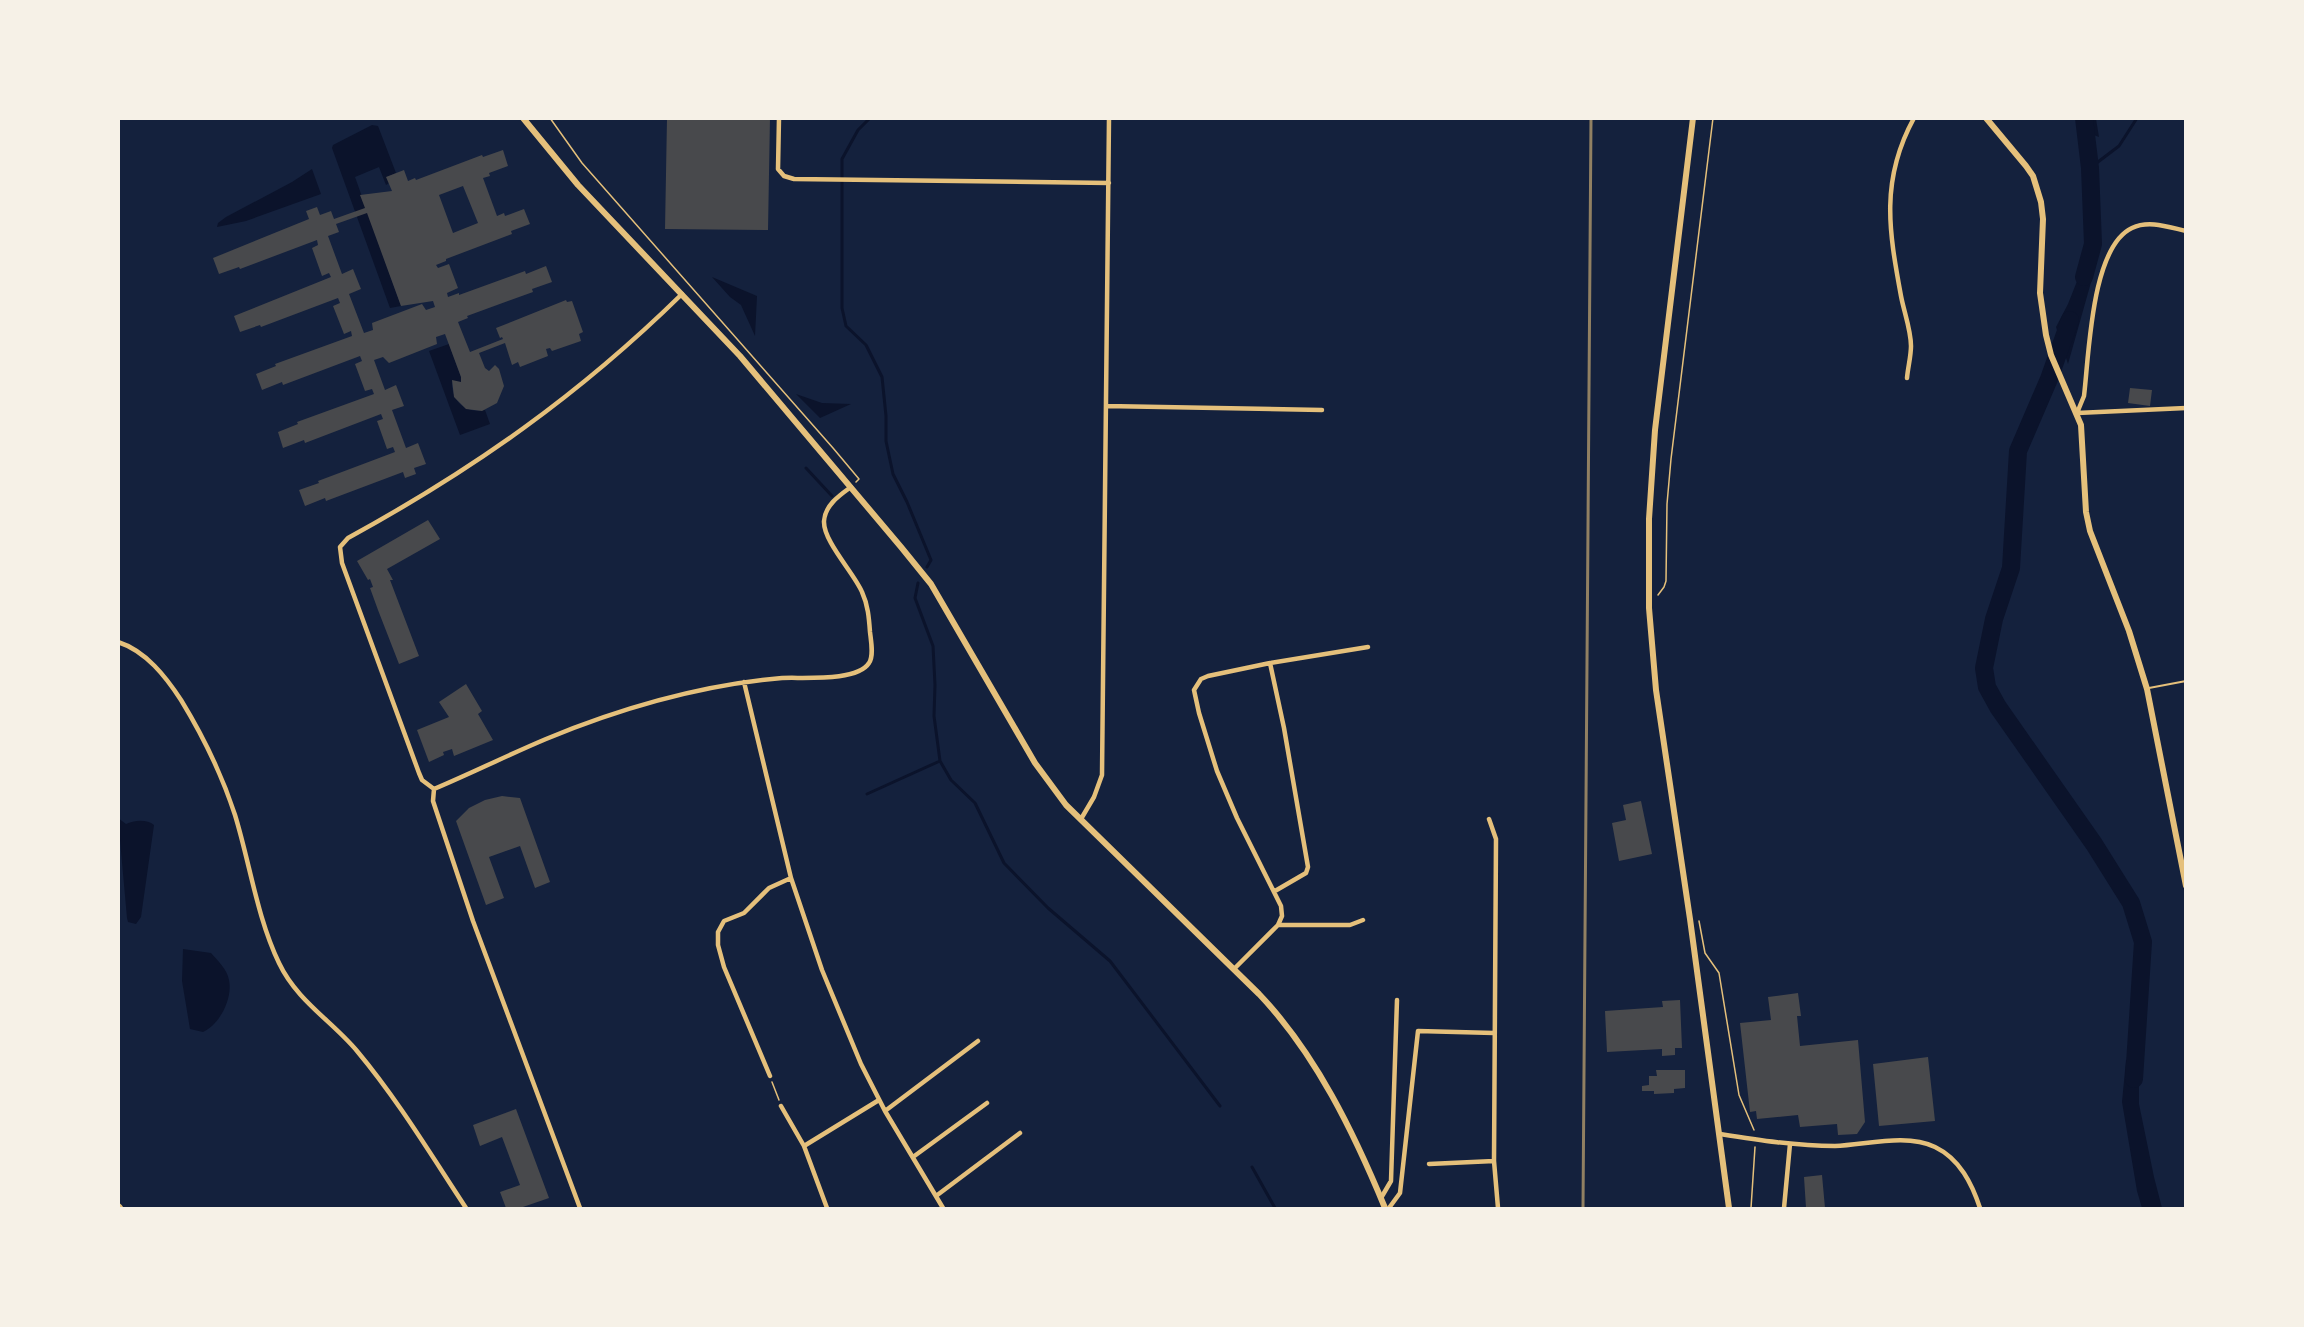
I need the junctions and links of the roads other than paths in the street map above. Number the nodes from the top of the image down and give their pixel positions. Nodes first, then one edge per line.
1 (523, 118) edge
2 (779, 118) edge
3 (1109, 118) edge
4 (1694, 118) edge
5 (1914, 118) edge
6 (1986, 118) edge
7 (1109, 183) junction
8 (2186, 231) edge
9 (682, 294) junction
10 (1907, 378) dead end
11 (1106, 406) junction
12 (2186, 408) edge
13 (1322, 410) dead end
14 (2077, 413) junction
15 (851, 487) junction
16 (118, 642) edge
17 (1368, 647) dead end
18 (1270, 663) junction
19 (2186, 681) edge
20 (744, 682) junction
21 (2147, 689) junction
22 (434, 789) junction
23 (1081, 819) junction
24 (1489, 819) dead end
25 (791, 878) junction
26 (2186, 886) edge
27 (1275, 891) junction
28 (1363, 920) dead end
29 (1278, 925) junction
30 (1234, 969) junction
31 (1397, 1000) dead end
32 (1494, 1033) junction
33 (978, 1041) dead end
34 (770, 1076) road end
35 (879, 1100) junction
36 (987, 1102) dead end
37 (781, 1106) road end
38 (885, 1111) junction
39 (1020, 1133) dead end
40 (1720, 1134) junction
41 (1790, 1144) junction
42 (804, 1146) junction
43 (913, 1157) junction
44 (1494, 1161) junction
45 (1429, 1164) dead end
46 (936, 1196) junction
47 (1381, 1198) junction
48 (466, 1209) edge
49 (580, 1209) edge
50 (827, 1209) edge
51 (943, 1209) edge
52 (1387, 1209) edge
53 (1498, 1209) edge
54 (1729, 1209) edge
55 (1784, 1209) edge
56 (1980, 1209) edge

1 - 9 street
2 - 7 street
3 - 7 street
4 - 40 street
5 - 10 street
6 - 14 street
7 - 11 street
8 - 14 street
9 - 15 street
9 - 22 street
11 - 13 street
11 - 23 street
12 - 14 street
14 - 21 street
15 - 20 street
15 - 23 street
16 - 48 street
17 - 18 street
18 - 27 street
18 - 27 street
19 - 21 lane
20 - 22 street
20 - 25 street
21 - 26 street
22 - 49 street
23 - 30 street
24 - 32 street
25 - 34 street
25 - 35 street
27 - 29 street
28 - 29 street
29 - 30 street
30 - 47 street
31 - 47 street
32 - 44 street
32 - 52 street
33 - 38 street
35 - 38 street
35 - 42 street
36 - 43 street
37 - 42 street
38 - 43 street
39 - 46 street
40 - 41 street
40 - 54 street
41 - 55 street
41 - 56 street
42 - 50 street
43 - 46 street
44 - 45 street
44 - 53 street
46 - 51 street
47 - 52 street

